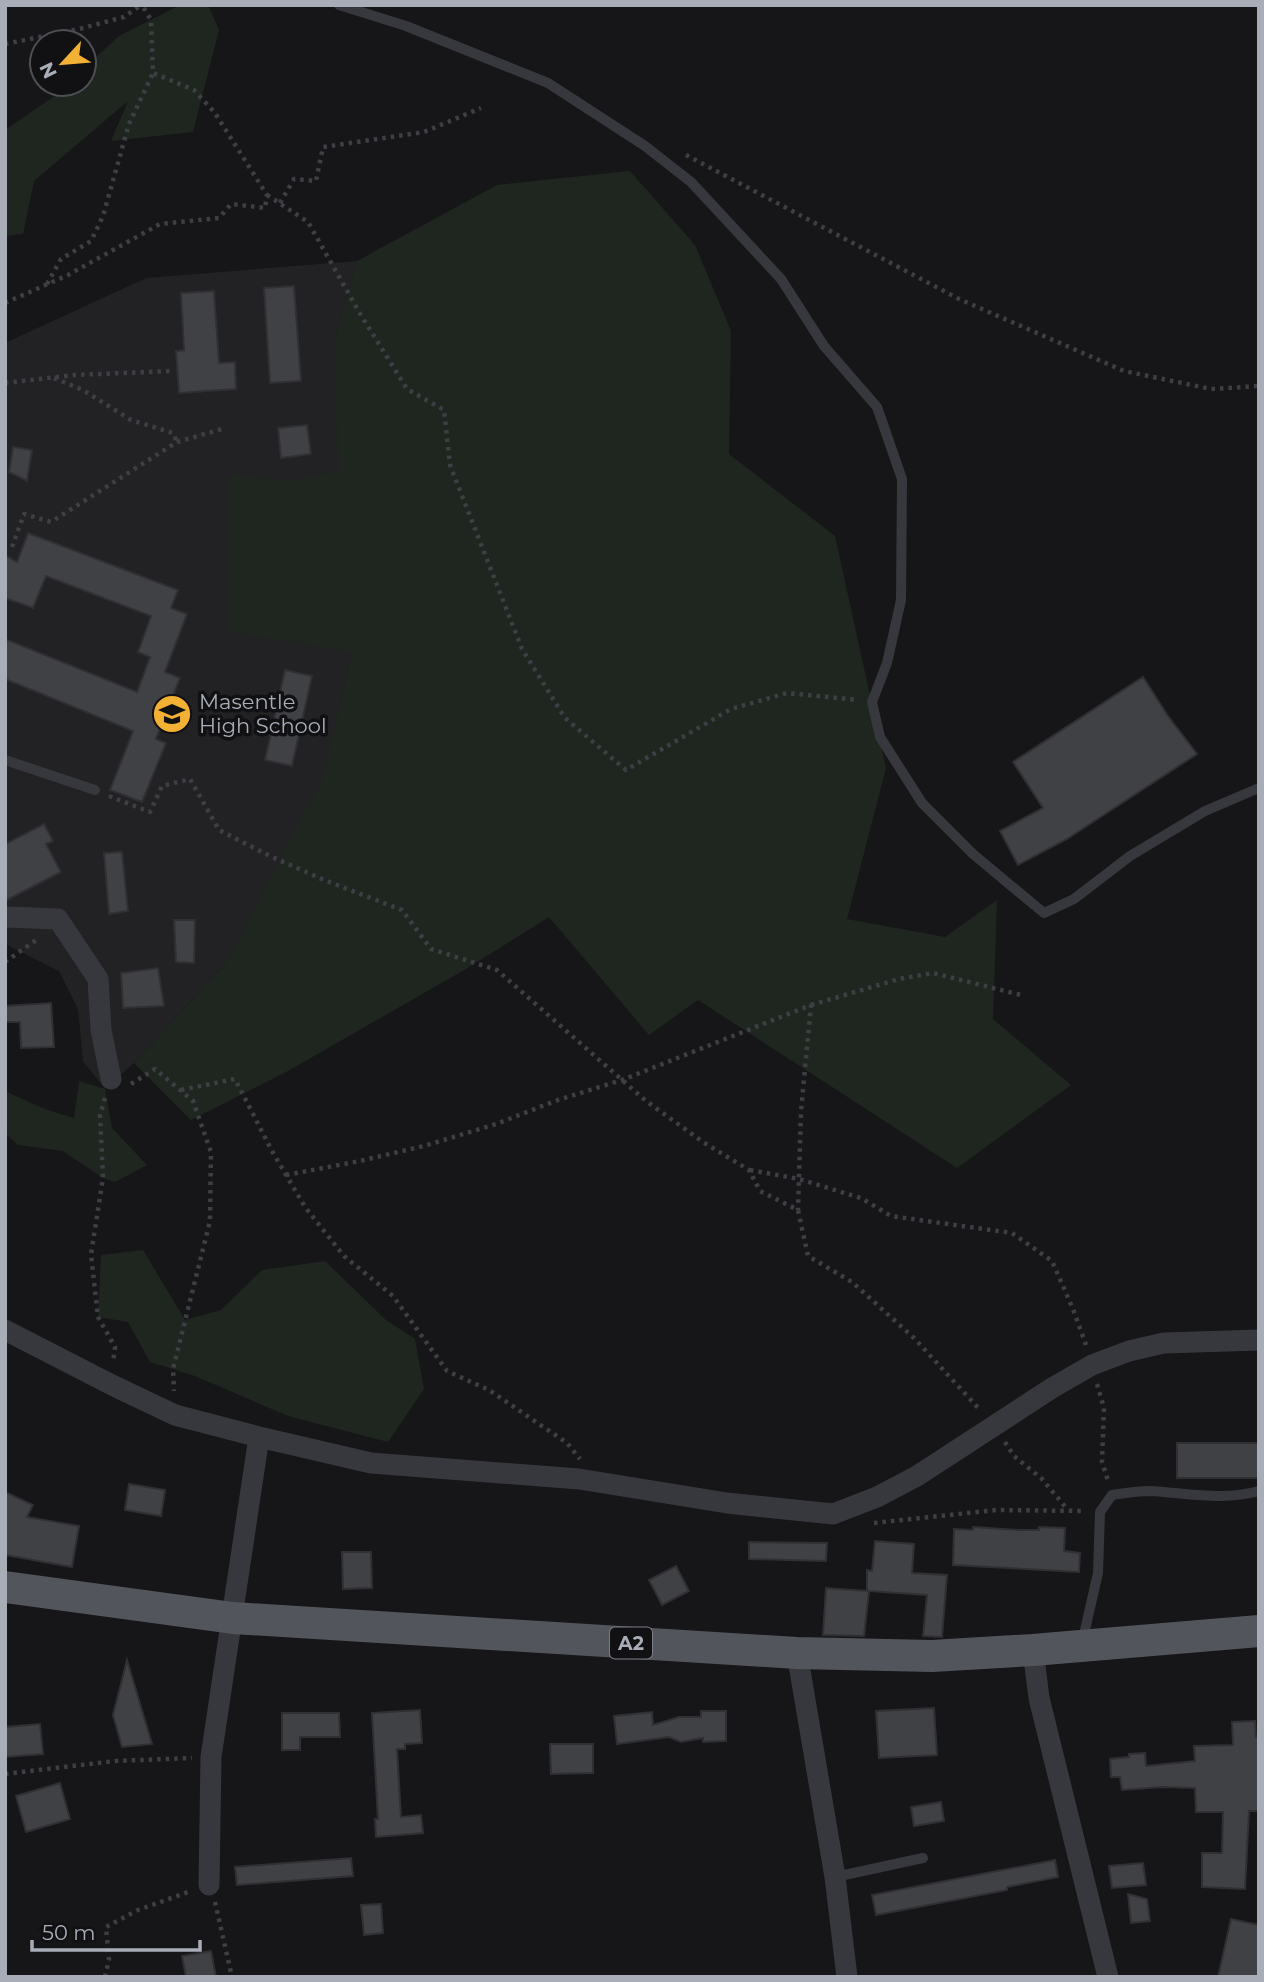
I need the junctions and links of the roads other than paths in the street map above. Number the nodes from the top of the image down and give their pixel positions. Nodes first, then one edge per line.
1 (339, 5) edge
2 (5, 760) edge
3 (1259, 788) edge
4 (95, 790) road end
5 (5, 917) edge
6 (111, 1079) road end
7 (5, 1330) edge
8 (1259, 1340) edge
9 (259, 1437) junction
10 (1259, 1491) edge
11 (5, 1587) edge
12 (233, 1618) junction
13 (1259, 1631) edge
14 (1082, 1646) junction
15 (1033, 1650) junction
16 (797, 1653) junction
17 (923, 1858) dead end
18 (835, 1877) junction
19 (209, 1885) road end
20 (847, 1977) edge
21 (1108, 1977) edge

1 - 3 lane
2 - 4 lane
5 - 6 street
7 - 9 street
8 - 9 street
9 - 12 street
10 - 14 lane
11 - 12 main road, A2
12 - 16 main road, A2
12 - 19 street
13 - 14 main road, A2
14 - 15 main road, A2
15 - 16 main road, A2
15 - 21 street
16 - 18 street
17 - 18 lane
18 - 20 street

